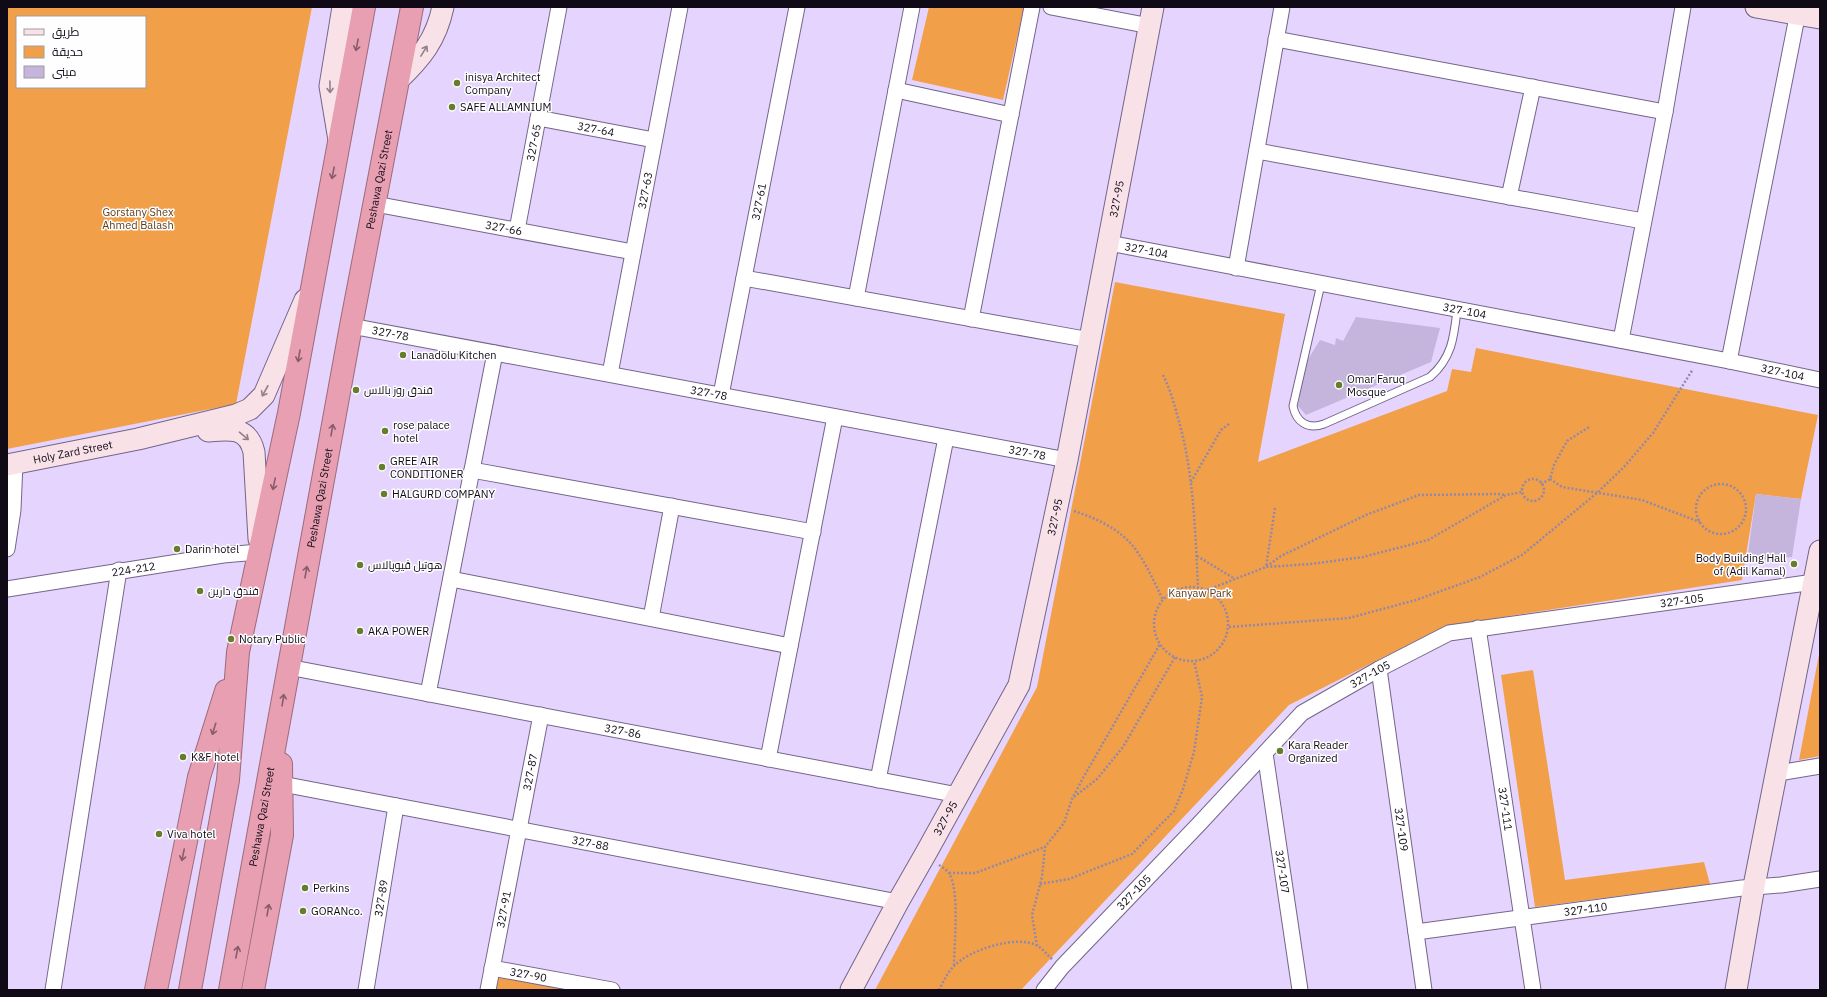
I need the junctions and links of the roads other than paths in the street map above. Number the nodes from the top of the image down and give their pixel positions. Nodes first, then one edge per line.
1 (343, 7) edge
2 (364, 7) edge
3 (412, 7) edge
4 (443, 7) edge
5 (559, 7) edge
6 (680, 7) edge
7 (797, 7) edge
8 (912, 7) edge
9 (1032, 7) edge
10 (1051, 7) edge
11 (1282, 7) edge
12 (1683, 7) edge
13 (1756, 7) edge
14 (1798, 11) edge
15 (1151, 17) edge
16 (1820, 18) edge
17 (1276, 39) junction
18 (398, 80) junction
19 (1533, 87) junction
20 (896, 90) junction
21 (1665, 112) junction
22 (1010, 115) junction
23 (538, 118) junction
24 (654, 140) junction
25 (339, 142) junction
26 (1257, 151) junction
27 (1509, 197) junction
28 (374, 204) junction
29 (1643, 221) junction
30 (517, 230) junction
31 (1109, 243) junction
32 (633, 252) junction
33 (1236, 268) junction
34 (314, 278) junction
35 (744, 278) junction
36 (1321, 284) junction
37 (856, 298) junction
38 (1457, 310) junction
39 (971, 319) junction
40 (351, 326) junction
41 (1090, 340) junction
42 (1621, 340) junction
43 (495, 353) junction
44 (1729, 361) junction
45 (610, 374) junction
46 (1820, 380) edge
47 (721, 395) junction
48 (835, 417) junction
49 (946, 438) junction
50 (138, 439) junction
51 (1067, 460) junction
52 (11, 464) edge
53 (472, 470) junction
54 (672, 506) junction
55 (812, 532) junction
56 (7, 549) edge
57 (1820, 551) edge
58 (260, 552) junction
59 (119, 570) junction
60 (450, 579) junction
61 (1814, 582) junction
62 (7, 589) edge
63 (651, 618) junction
64 (1478, 628) junction
65 (790, 646) junction
66 (238, 652) junction
67 (288, 668) junction
68 (1379, 670) junction
69 (428, 694) junction
70 (541, 715) junction
71 (278, 731) junction
72 (1264, 752) junction
73 (768, 759) junction
74 (1820, 766) edge
75 (1778, 773) junction
76 (878, 780) junction
77 (282, 784) junction
78 (958, 795) junction
79 (396, 806) junction
80 (519, 829) junction
81 (1820, 879) edge
82 (1754, 886) junction
83 (898, 902) junction
84 (1522, 918) junction
85 (1416, 932) junction
86 (492, 968) junction
87 (52, 990) edge
88 (156, 990) edge
89 (190, 990) edge
90 (230, 990) edge
91 (253, 990) edge
92 (366, 990) edge
93 (488, 990) edge
94 (612, 990) edge
95 (851, 990) edge
96 (1044, 990) edge
97 (1300, 990) edge
98 (1424, 990) edge
99 (1533, 990) edge
100 (1736, 990) edge

1 -> 25 street
2 -> 25 highway
3 - 18 highway, Peshawa Qazi Street
18 -> 4 street
5 - 23 street, 327-65
6 - 24 street, 327-63
7 - 35 street, 327-61
8 - 20 street
9 - 22 street
10 - 15 street
11 - 17 street
12 - 21 street
13 - 14 street
14 - 16 street
14 - 44 street
15 - 31 street, 327-95
17 - 19 street
17 - 26 street
18 - 28 highway, Peshawa Qazi Street
19 - 21 street
19 - 27 street
20 - 22 street
20 - 37 street
21 - 29 street
22 - 39 street
23 - 24 street, 327-64
23 - 30 street, 327-65
24 - 32 street, 327-63
25 -> 34 highway
26 - 27 street
26 - 33 street
27 - 29 street
28 - 30 street, 327-66
28 - 40 highway, Peshawa Qazi Street
29 - 42 street
30 - 32 street, 327-66
31 - 33 street, 327-104
31 - 41 street, 327-95
32 - 45 street, 327-63
33 - 36 street, 327-104
34 -> 50 street
34 -> 58 highway
35 - 37 street
35 - 47 street, 327-61
36 - 38 street, 327-104
36 - 38 lane
37 - 39 street
38 - 42 street, 327-104
39 - 41 street
40 - 43 street, 327-78
67 -> 40 highway, Peshawa Qazi Street
41 - 51 street, 327-95
42 - 44 street, 327-104
43 - 45 street, 327-78
43 - 53 street
44 - 46 street, 327-104
45 - 47 street, 327-78
47 - 48 street, 327-78
48 - 49 street, 327-78
48 - 55 street
49 - 51 street, 327-78
49 - 76 street
50 - 52 street, Holy Zard Street
50 -> 58 street
51 - 78 street, 327-95
52 - 56 street
53 - 54 street
53 - 60 street
54 - 55 street
54 - 63 street
55 - 65 street
57 - 61 street
58 - 59 street, 224-212
58 - 66 highway
59 - 62 street, 224-212
59 - 87 street
60 - 63 street
60 - 69 street
61 - 64 street, 327-105
61 - 75 street
63 - 65 street
64 - 68 street, 327-105
64 - 84 street, 327-111
65 - 73 street
66 -> 88 highway
66 - 89 highway
67 - 69 street, 327-86
71 -> 67 highway, Peshawa Qazi Street
68 - 72 street, 327-105
68 - 85 street, 327-109
69 - 70 street, 327-86
70 - 73 street, 327-86
70 - 80 street, 327-87
71 - 77 highway
90 -> 71 highway, Peshawa Qazi Street
72 - 96 street, 327-105
72 - 97 street, 327-107
73 - 76 street, 327-86
74 - 75 street
75 - 82 street
76 - 78 street, 327-86
77 - 79 street, 327-88
91 -> 77 highway
78 - 83 street, 327-95
79 - 80 street, 327-88
79 - 92 street, 327-89
80 - 83 street, 327-88
80 - 86 street, 327-91
81 - 82 street, 327-110
82 - 84 street, 327-110
82 - 100 street
83 - 95 street, 327-95
84 - 85 street, 327-110
84 - 99 street, 327-111
85 - 98 street, 327-109
86 - 93 street, 327-91
86 - 94 street, 327-90

